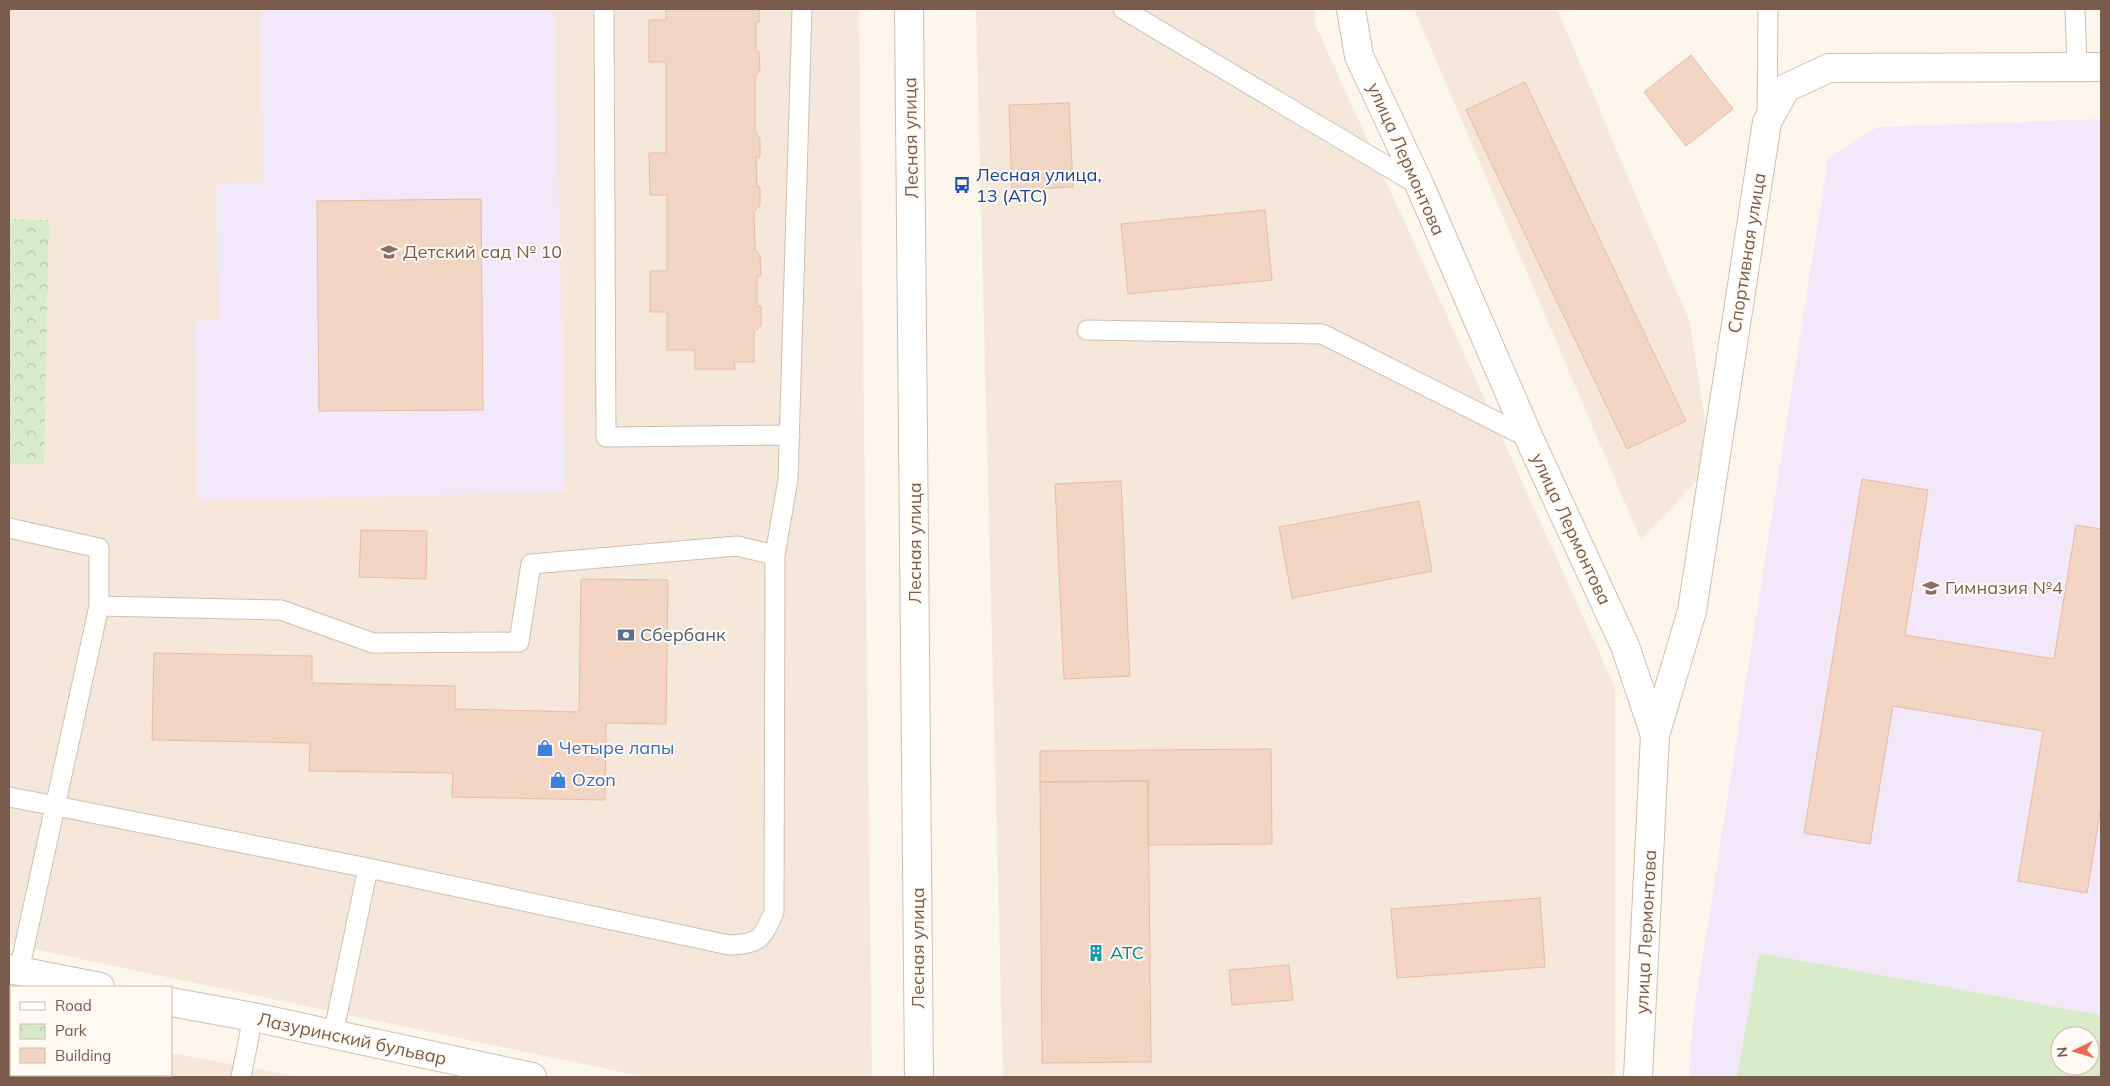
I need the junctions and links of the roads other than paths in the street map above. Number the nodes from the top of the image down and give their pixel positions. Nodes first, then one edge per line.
1 (604, 9) edge
2 (802, 9) edge
3 (909, 9) edge
4 (1123, 9) edge
5 (1352, 9) edge
6 (1768, 9) edge
7 (2074, 9) edge
8 (2089, 67) edge
9 (1767, 122) junction
10 (1420, 186) junction
11 (1088, 330) dead end
12 (790, 435) junction
13 (1529, 438) junction
14 (9, 528) edge
15 (775, 555) junction
16 (100, 606) junction
17 (1656, 735) junction
18 (9, 797) edge
19 (56, 806) junction
20 (368, 868) junction
21 (14, 970) edge
22 (95, 986) edge
23 (172, 1002) edge
24 (253, 1017) junction
25 (333, 1035) junction
26 (242, 1077) edge
27 (532, 1077) edge
28 (919, 1077) edge
29 (1638, 1077) edge

1 - 12 lane
2 - 12 lane
3 - 28 street, Лесная улица
4 - 10 lane
5 - 10 street, улица Лермонтова
6 - 9 lane
7 - 8 lane
8 - 9 street, Спортивная улица
9 - 17 street, Спортивная улица
10 - 13 street, улица Лермонтова
11 - 13 lane
12 - 15 lane
13 - 17 street, улица Лермонтова
14 - 16 lane
15 - 16 lane
15 - 20 lane
16 - 19 lane
17 - 29 street, улица Лермонтова
18 - 19 lane
19 - 20 lane
19 - 21 lane
20 - 25 lane
21 - 22 street
23 - 24 street, Лазуринский бульвар
24 - 25 street, Лазуринский бульвар
24 - 26 lane
25 - 27 street, Лазуринский бульвар

